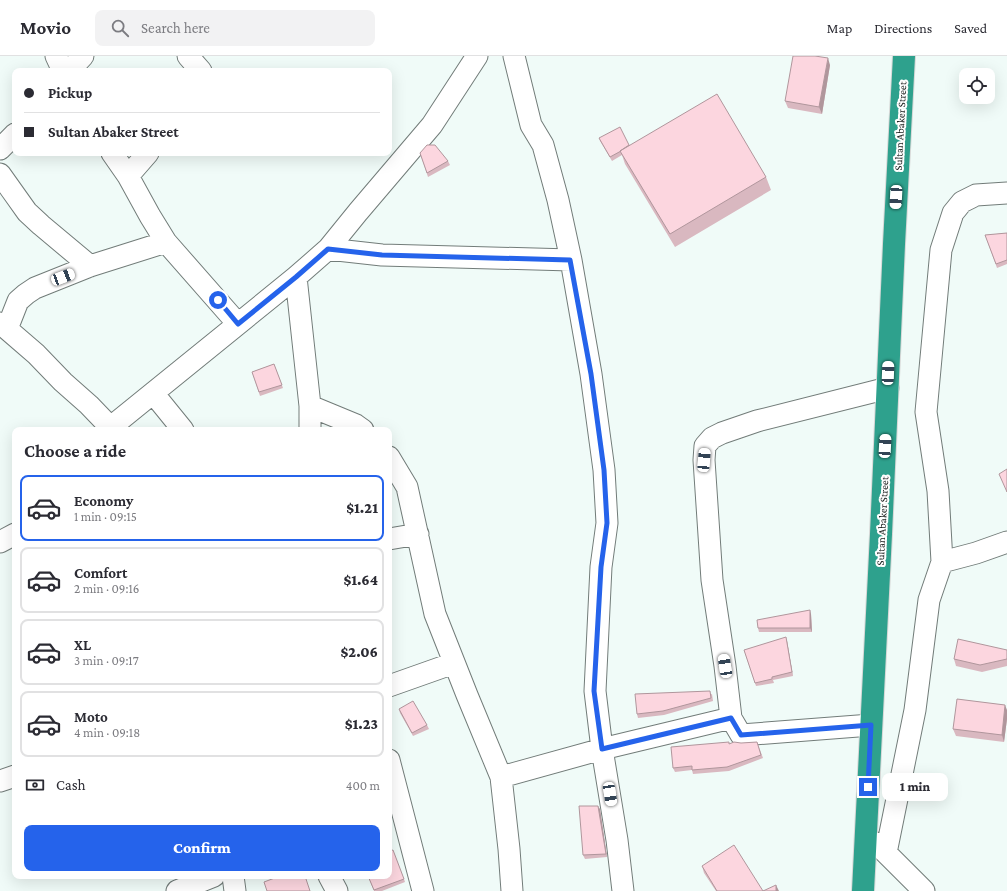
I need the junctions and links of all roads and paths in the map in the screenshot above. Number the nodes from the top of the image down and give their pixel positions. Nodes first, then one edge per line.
1 (56, 56) edge
2 (83, 56) edge
3 (188, 56) edge
4 (477, 56) edge
5 (514, 56) edge
6 (904, 56) edge
7 (62, 68) edge
8 (72, 68) edge
9 (198, 68) edge
10 (12, 137) edge
11 (0, 149) edge
12 (114, 156) edge
13 (145, 156) edge
14 (0, 174) edge
15 (128, 176) junction
16 (1007, 193) edge
17 (166, 242) junction
18 (328, 249) junction
19 (570, 260) junction
20 (90, 266) junction
21 (296, 277) junction
22 (238, 324) junction
23 (3, 326) edge
24 (888, 388) junction
25 (153, 393) junction
26 (310, 406) junction
27 (110, 427) edge
28 (114, 427) edge
29 (181, 427) edge
30 (310, 427) edge
31 (359, 427) edge
32 (392, 461) edge
33 (418, 534) junction
34 (12, 536) edge
35 (392, 538) edge
36 (0, 542) edge
37 (1007, 542) edge
38 (942, 562) junction
39 (454, 663) junction
40 (392, 685) edge
41 (731, 718) junction
42 (871, 725) junction
43 (602, 749) junction
44 (392, 772) edge
45 (12, 777) edge
46 (501, 777) junction
47 (0, 781) edge
48 (866, 833) junction
49 (886, 853) junction
50 (207, 879) edge
51 (233, 879) edge
52 (331, 879) edge
53 (177, 891) edge
54 (235, 891) edge
55 (337, 891) edge
56 (423, 891) edge
57 (512, 891) edge
58 (623, 891) edge
59 (863, 891) edge
60 (924, 891) edge

1 - 7 street
2 - 8 street
3 - 9 street
4 - 18 street
5 - 19 street
6 - 24 highway, Sultan Abaker Street
10 - 11 street
12 - 15 street
13 - 15 street
14 - 20 street
15 - 17 street
16 - 38 street
17 - 20 street
17 - 22 street
18 - 19 street
18 - 21 street
19 - 43 street
20 - 23 street
21 - 22 street
21 - 26 street
22 - 25 street
23 - 27 street
24 - 41 street
24 - 42 highway, Sultan Abaker Street
25 - 28 street
25 - 29 street
26 - 30 street
26 - 31 street
32 - 33 street
33 - 35 street
33 - 39 street
34 - 36 street
37 - 38 street
38 - 49 street
39 - 40 street
39 - 46 street
41 - 42 street
41 - 43 street
42 - 48 highway, Sultan Abaker Street
43 - 46 street
43 - 58 street
44 - 56 street
45 - 47 street
46 - 57 street
48 - 49 street
48 - 59 highway, Sultan Abaker Street
49 - 60 street
50 - 53 street
51 - 54 street
52 - 55 street

